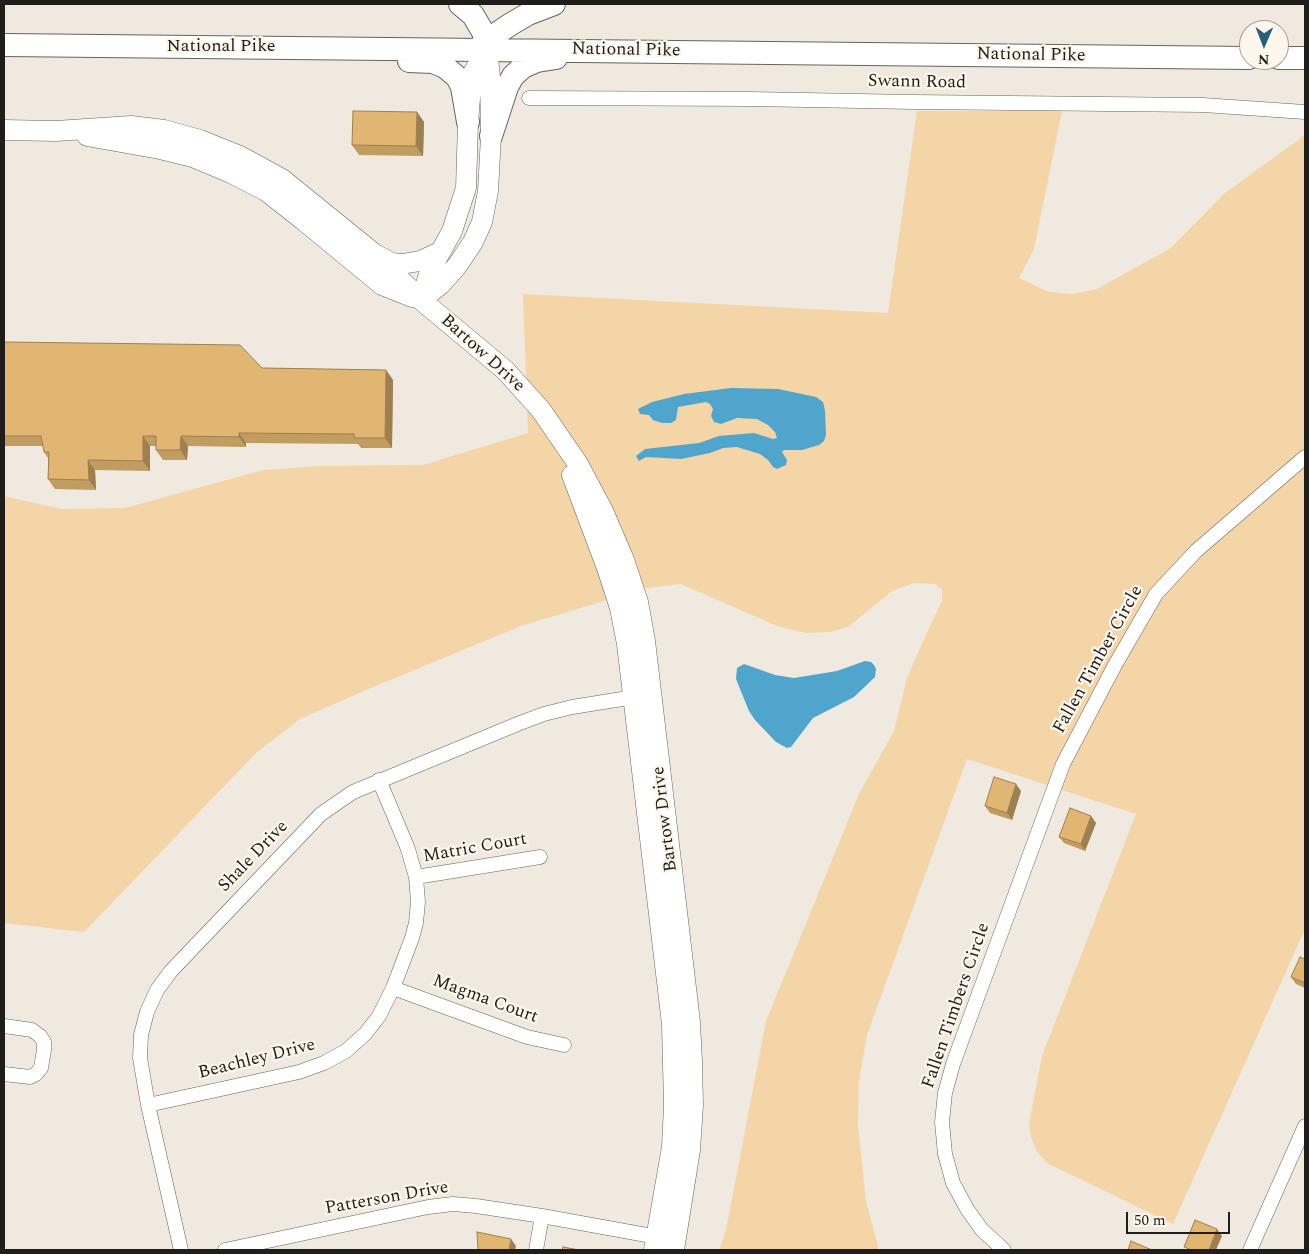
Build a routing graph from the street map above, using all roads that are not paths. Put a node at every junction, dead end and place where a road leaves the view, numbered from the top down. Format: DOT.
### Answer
graph roads {
  1 [pos="460,4"];
  2 [pos="554,4"];
  3 [pos="4,46"];
  4 [pos="53,46"];
  5 [pos="486,49"];
  6 [pos="601,51"];
  7 [pos="1239,58"];
  8 [pos="1289,58"];
  9 [pos="1305,58"];
  10 [pos="529,98"];
  11 [pos="1305,112"];
  12 [pos="468,122"];
  13 [pos="4,130"];
  14 [pos="56,131"];
  15 [pos="491,136"];
  16 [pos="372,252"];
  17 [pos="440,252"];
  18 [pos="421,300"];
  19 [pos="1305,457"];
  20 [pos="642,696"];
  21 [pos="1063,764"];
  22 [pos="379,780"];
  23 [pos="540,857"];
  24 [pos="416,878"];
  25 [pos="393,988"];
  26 [pos="4,1026"];
  27 [pos="564,1045"];
  28 [pos="4,1074"];
  29 [pos="148,1105"];
  30 [pos="1305,1126"];
  31 [pos="542,1216"];
  32 [pos="655,1243"];
  33 [pos="277,1245"];
  34 [pos="675,1246"];
  35 [pos="182,1250"];
  36 [pos="224,1250"];
  37 [pos="536,1250"];
  38 [pos="1004,1250"];
  39 [pos="1250,1250"];
  1 -- 5 [label="main road"];
  2 -- 5 [label="main road"];
  3 -- 4 [label="main road, National Pike"];
  4 -- 5 [label="main road, National Pike"];
  4 -- 12 [label="main road"];
  5 -- 6 [label="main road, National Pike"];
  5 -- 12 [label="street"];
  5 -- 15 [label="street"];
  6 -- 7 [label="main road, National Pike"];
  6 -- 15 [label="main road"];
  8 -- 9 [label="main road"];
  10 -- 11 [label="street, Swann Road"];
  12 -- 17 [label="street"];
  13 -- 14 [label="street"];
  14 -- 16 [label="street"];
  14 -- 18 [label="street"];
  15 -- 18 [label="street"];
  16 -- 17 [label="street"];
  16 -- 18 [label="street, Bartow Drive"];
  17 -- 18 [label="street"];
  18 -- 20 [label="street, Bartow Drive"];
  19 -- 21 [label="street, Fallen Timber Circle"];
  20 -- 22 [label="street, Shale Drive"];
  20 -- 32 [label="street, Bartow Drive"];
  20 -- 34 [label="street, Bartow Drive"];
  21 -- 38 [label="street, Fallen Timbers Circle"];
  22 -- 24 [label="street, Beachley Drive"];
  22 -- 29 [label="street, Shale Drive"];
  23 -- 24 [label="street, Matric Court"];
  24 -- 25 [label="street, Beachley Drive"];
  25 -- 27 [label="street, Magma Court"];
  25 -- 29 [label="street, Beachley Drive"];
  26 -- 28 [label="street"];
  29 -- 35 [label="street, Shale Drive"];
  30 -- 39 [label="street"];
  31 -- 32 [label="street, Patterson Drive"];
  31 -- 33 [label="street, Patterson Drive"];
  31 -- 37 [label="street"];
  32 -- 34 [label="street, Patterson Drive"];
  33 -- 36 [label="street, Patterson Drive"];
}
